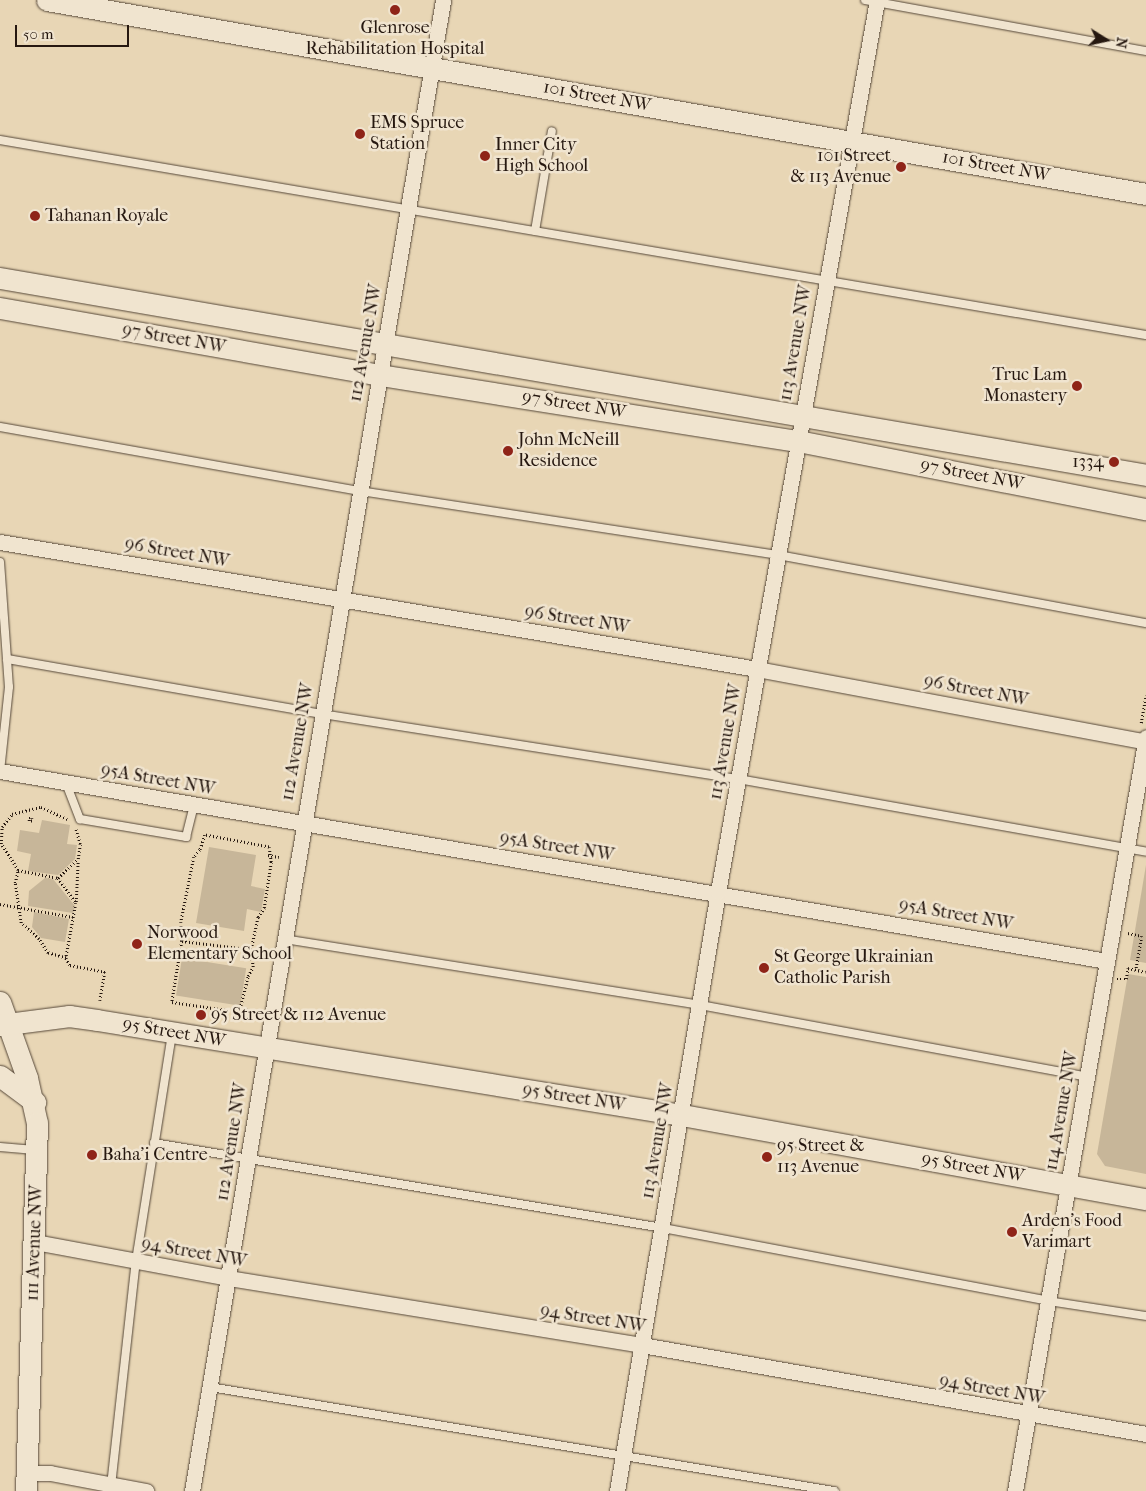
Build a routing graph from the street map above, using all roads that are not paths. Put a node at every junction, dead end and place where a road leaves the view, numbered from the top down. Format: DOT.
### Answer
graph roads {
  1 [pos="48,0"];
  2 [pos="443,0"];
  3 [pos="873,1"];
  4 [pos="93,4"];
  5 [pos="1146,51"];
  6 [pos="431,68"];
  7 [pos="552,131"];
  8 [pos="0,140"];
  9 [pos="851,141"];
  10 [pos="1146,194"];
  11 [pos="408,210"];
  12 [pos="535,231"];
  13 [pos="0,278"];
  14 [pos="826,281"];
  15 [pos="0,308"];
  16 [pos="1146,335"];
  17 [pos="385,346"];
  18 [pos="380,375"];
  19 [pos="802,414"];
  20 [pos="0,428"];
  21 [pos="798,441"];
  22 [pos="1146,475"];
  23 [pos="360,491"];
  24 [pos="1146,509"];
  25 [pos="0,542"];
  26 [pos="778,555"];
  27 [pos="0,562"];
  28 [pos="341,600"];
  29 [pos="1146,623"];
  30 [pos="7,659"];
  31 [pos="758,669"];
  32 [pos="322,714"];
  33 [pos="1146,740"];
  34 [pos="0,771"];
  35 [pos="738,779"];
  36 [pos="66,783"];
  37 [pos="194,805"];
  38 [pos="304,824"];
  39 [pos="1127,849"];
  40 [pos="1146,852"];
  41 [pos="718,892"];
  42 [pos="284,939"];
  43 [pos="1107,961"];
  44 [pos="0,1002"];
  45 [pos="700,1005"];
  46 [pos="4,1025"];
  47 [pos="172,1032"];
  48 [pos="265,1049"];
  49 [pos="0,1076"];
  50 [pos="1087,1077"];
  51 [pos="35,1102"];
  52 [pos="682,1115"];
  53 [pos="154,1143"];
  54 [pos="0,1147"];
  55 [pos="38,1150"];
  56 [pos="248,1159"];
  57 [pos="1068,1186"];
  58 [pos="1146,1199"];
  59 [pos="663,1228"];
  60 [pos="35,1242"];
  61 [pos="136,1261"];
  62 [pos="229,1278"];
  63 [pos="1048,1301"];
  64 [pos="1146,1316"];
  65 [pos="642,1345"];
  66 [pos="210,1387"];
  67 [pos="1028,1415"];
  68 [pos="1146,1434"];
  69 [pos="623,1454"];
  70 [pos="26,1482"];
  71 [pos="111,1487"];
  72 [pos="146,1491"];
  73 [pos="192,1491"];
  74 [pos="617,1491"];
  75 [pos="834,1491"];
  76 [pos="1015,1491"];
  1 -- 4 [label="main road, 101 Street NW"];
  2 -- 6 [label="street, 112 Avenue NW"];
  3 -- 5 [label="lane"];
  3 -- 9 [label="street, 113 Avenue NW"];
  4 -- 6 [label="main road, 101 Street NW"];
  6 -- 9 [label="main road, 101 Street NW"];
  6 -- 11 [label="street, 112 Avenue NW"];
  7 -- 12 [label="lane"];
  8 -- 11 [label="lane"];
  9 -- 10 [label="main road, 101 Street NW"];
  9 -- 14 [label="street, 113 Avenue NW"];
  11 -- 12 [label="lane"];
  11 -- 17 [label="street, 112 Avenue NW"];
  12 -- 14 [label="lane"];
  13 -- 17 [label="main road, 97 Street NW"];
  14 -- 16 [label="lane"];
  14 -- 19 [label="street, 113 Avenue NW"];
  15 -- 18 [label="main road, 97 Street NW"];
  17 -- 18 [label="street, 112 Avenue NW"];
  17 -- 19 [label="main road, 97 Street NW"];
  18 -- 21 [label="main road, 97 Street NW"];
  18 -- 23 [label="street, 112 Avenue NW"];
  19 -- 21 [label="street, 113 Avenue NW"];
  19 -- 22 [label="main road, 97 Street NW"];
  20 -- 23 [label="lane"];
  21 -- 24 [label="main road, 97 Street NW"];
  21 -- 26 [label="street, 113 Avenue NW"];
  23 -- 26 [label="lane"];
  23 -- 28 [label="street, 112 Avenue NW"];
  25 -- 28 [label="street, 96 Street NW"];
  26 -- 29 [label="lane"];
  26 -- 31 [label="street, 113 Avenue NW"];
  27 -- 30 [label="lane"];
  28 -- 31 [label="street, 96 Street NW"];
  28 -- 32 [label="street, 112 Avenue NW"];
  30 -- 32 [label="lane"];
  30 -- 34 [label="lane"];
  31 -- 33 [label="street, 96 Street NW"];
  31 -- 35 [label="street, 113 Avenue NW"];
  32 -- 35 [label="lane"];
  32 -- 38 [label="street, 112 Avenue NW"];
  33 -- 39 [label="street, 114 Avenue NW"];
  34 -- 36 [label="street, 95A Street NW"];
  35 -- 39 [label="lane"];
  35 -- 41 [label="street, 113 Avenue NW"];
  36 -- 37 [label="street, 95A Street NW"];
  36 -- 37 [label="lane"];
  37 -- 38 [label="street, 95A Street NW"];
  38 -- 41 [label="street, 95A Street NW"];
  38 -- 42 [label="street, 112 Avenue NW"];
  39 -- 40 [label="lane"];
  39 -- 43 [label="street, 114 Avenue NW"];
  41 -- 43 [label="street, 95A Street NW"];
  41 -- 45 [label="street, 113 Avenue NW"];
  42 -- 45 [label="lane"];
  42 -- 48 [label="street, 112 Avenue NW"];
  43 -- 50 [label="street, 114 Avenue NW"];
  44 -- 46 [label="main road, 111 Avenue NW"];
  45 -- 50 [label="lane"];
  45 -- 52 [label="street, 113 Avenue NW"];
  46 -- 47 [label="main road, 95 Street NW"];
  46 -- 51 [label="main road, 111 Avenue NW"];
  47 -- 48 [label="main road, 95 Street NW"];
  47 -- 53 [label="lane"];
  48 -- 52 [label="main road, 95 Street NW"];
  48 -- 56 [label="street, 112 Avenue NW"];
  49 -- 51 [label="main road"];
  50 -- 57 [label="street, 114 Avenue NW"];
  51 -- 55 [label="main road, 111 Avenue NW"];
  52 -- 57 [label="main road, 95 Street NW"];
  52 -- 59 [label="street, 113 Avenue NW"];
  53 -- 56 [label="lane"];
  53 -- 61 [label="lane"];
  54 -- 55 [label="lane"];
  55 -- 60 [label="main road, 111 Avenue NW"];
  56 -- 59 [label="lane"];
  56 -- 62 [label="street, 112 Avenue NW"];
  57 -- 58 [label="main road, 95 Street NW"];
  57 -- 63 [label="street, 114 Avenue NW"];
  59 -- 63 [label="lane"];
  59 -- 65 [label="street, 113 Avenue NW"];
  60 -- 61 [label="street, 94 Street NW"];
  60 -- 70 [label="main road, 111 Avenue NW"];
  61 -- 62 [label="street, 94 Street NW"];
  61 -- 71 [label="lane"];
  62 -- 65 [label="street, 94 Street NW"];
  62 -- 66 [label="street, 112 Avenue NW"];
  63 -- 64 [label="lane"];
  63 -- 67 [label="street, 114 Avenue NW"];
  65 -- 67 [label="street, 94 Street NW"];
  65 -- 69 [label="street, 113 Avenue NW"];
  66 -- 69 [label="lane"];
  66 -- 73 [label="street, 112 Avenue NW"];
  67 -- 68 [label="street, 94 Street NW"];
  67 -- 76 [label="street, 114 Avenue NW"];
  69 -- 74 [label="street, 113 Avenue NW"];
  69 -- 75 [label="lane"];
  70 -- 71 [label="street"];
  71 -- 72 [label="street"];
}
